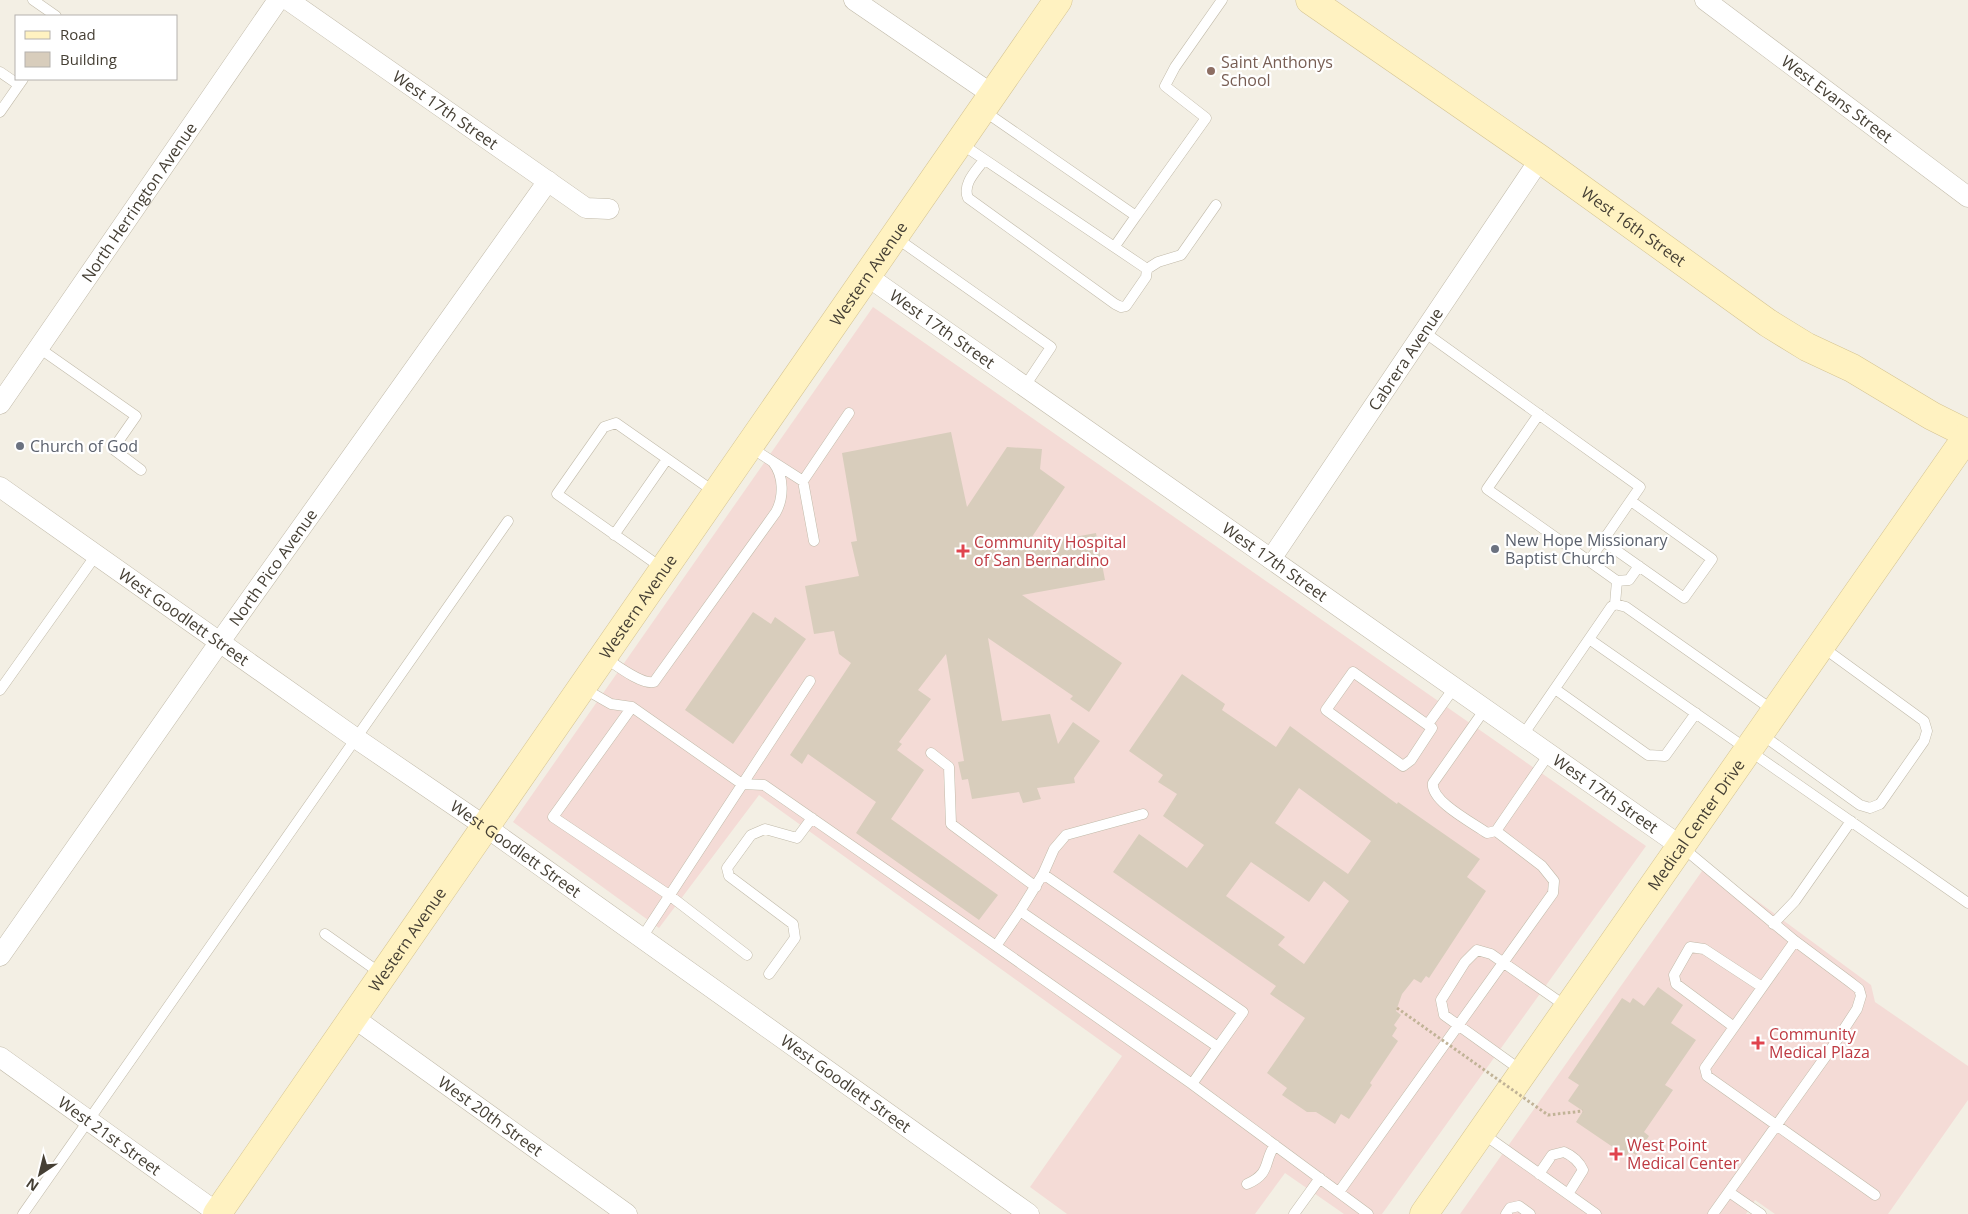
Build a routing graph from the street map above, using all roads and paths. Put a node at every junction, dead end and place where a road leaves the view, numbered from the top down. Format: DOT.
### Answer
graph roads {
  1 [pos="32,0"];
  2 [pos="278,0"];
  3 [pos="288,0"];
  4 [pos="854,0"];
  5 [pos="1058,0"];
  6 [pos="1222,0"];
  7 [pos="1310,0"];
  8 [pos="1706,0"];
  9 [pos="54,15"];
  10 [pos="0,72"];
  11 [pos="15,79"];
  12 [pos="21,82"];
  13 [pos="988,102"];
  14 [pos="0,112"];
  15 [pos="959,143"];
  16 [pos="1540,159"];
  17 [pos="984,160"];
  18 [pos="548,181"];
  19 [pos="1968,197"];
  20 [pos="1216,205"];
  21 [pos="609,209"];
  22 [pos="1136,216"];
  23 [pos="894,237"];
  24 [pos="1115,246"];
  25 [pos="1147,268"];
  26 [pos="867,276"];
  27 [pos="1424,332"];
  28 [pos="39,348"];
  29 [pos="1025,386"];
  30 [pos="0,404"];
  31 [pos="849,413"];
  32 [pos="1539,414"];
  33 [pos="1968,435"];
  34 [pos="749,447"];
  35 [pos="667,459"];
  36 [pos="773,462"];
  37 [pos="141,470"];
  38 [pos="803,481"];
  39 [pos="0,487"];
  40 [pos="717,494"];
  41 [pos="1631,501"];
  42 [pos="508,520"];
  43 [pos="614,534"];
  44 [pos="814,541"];
  45 [pos="1603,541"];
  46 [pos="96,555"];
  47 [pos="1271,559"];
  48 [pos="1589,561"];
  49 [pos="1639,566"];
  50 [pos="664,570"];
  51 [pos="1617,580"];
  52 [pos="1615,604"];
  53 [pos="1589,639"];
  54 [pos="219,643"];
  55 [pos="1821,646"];
  56 [pos="604,656"];
  57 [pos="810,681"];
  58 [pos="582,687"];
  59 [pos="1454,688"];
  60 [pos="1555,689"];
  61 [pos="0,690"];
  62 [pos="632,707"];
  63 [pos="1485,709"];
  64 [pos="1696,713"];
  65 [pos="1428,724"];
  66 [pos="1762,732"];
  67 [pos="1523,736"];
  68 [pos="354,737"];
  69 [pos="931,753"];
  70 [pos="1549,754"];
  71 [pos="742,784"];
  72 [pos="1143,814"];
  73 [pos="812,818"];
  74 [pos="1851,821"];
  75 [pos="486,827"];
  76 [pos="1496,830"];
  77 [pos="1682,847"];
  78 [pos="1044,874"];
  79 [pos="1036,887"];
  80 [pos="669,895"];
  81 [pos="1968,902"];
  82 [pos="1020,911"];
  83 [pos="1773,924"];
  84 [pos="325,934"];
  85 [pos="640,939"];
  86 [pos="1795,941"];
  87 [pos="996,946"];
  88 [pos="747,955"];
  89 [pos="0,956"];
  90 [pos="1502,962"];
  91 [pos="769,974"];
  92 [pos="384,975"];
  93 [pos="1762,987"];
  94 [pos="1397,1008"];
  95 [pos="1568,1008"];
  96 [pos="354,1018"];
  97 [pos="1459,1026"];
  98 [pos="1734,1028"];
  99 [pos="1218,1048"];
  100 [pos="0,1058"];
  101 [pos="1524,1072"];
  102 [pos="1192,1084"];
  103 [pos="1583,1111"];
  104 [pos="90,1120"];
  105 [pos="1775,1126"];
  106 [pos="1481,1133"];
  107 [pos="1272,1149"];
  108 [pos="1539,1174"];
  109 [pos="1320,1178"];
  110 [pos="1247,1184"];
  111 [pos="1339,1192"];
  112 [pos="1729,1192"];
  113 [pos="1568,1194"];
  114 [pos="1875,1196"];
  115 [pos="22,1214"];
  116 [pos="218,1214"];
  117 [pos="627,1214"];
  118 [pos="1029,1214"];
  119 [pos="1294,1214"];
  120 [pos="1368,1214"];
  121 [pos="1424,1214"];
  122 [pos="1506,1214"];
  123 [pos="1530,1214"];
  124 [pos="1596,1214"];
  125 [pos="1713,1214"];
  126 [pos="1761,1214"];
  1 -- 9 [label="lane"];
  2 -- 28 [label="street, North Herrington Avenue"];
  3 -- 18 [label="street, West 17th Street"];
  4 -- 13 [label="street"];
  5 -- 13 [label="street, Western Avenue"];
  6 -- 22 [label="lane"];
  7 -- 16 [label="street, West 16th Street"];
  8 -- 19 [label="street, West Evans Street"];
  10 -- 11 [label="lane"];
  12 -- 14 [label="lane"];
  13 -- 15 [label="street, Western Avenue"];
  13 -- 22 [label="lane"];
  15 -- 17 [label="lane"];
  15 -- 23 [label="street, Western Avenue"];
  16 -- 27 [label="street, Cabrera Avenue"];
  16 -- 33 [label="street, West 16th Street"];
  17 -- 24 [label="lane"];
  17 -- 25 [label="lane"];
  18 -- 21 [label="street, West 17th Street"];
  18 -- 54 [label="street, North Pico Avenue"];
  20 -- 25 [label="lane"];
  22 -- 24 [label="lane"];
  23 -- 26 [label="street, Western Avenue"];
  23 -- 29 [label="lane"];
  24 -- 25 [label="lane"];
  26 -- 29 [label="street, West 17th Street"];
  26 -- 34 [label="street, Western Avenue"];
  27 -- 32 [label="lane"];
  27 -- 47 [label="street, Cabrera Avenue"];
  28 -- 30 [label="street, North Herrington Avenue"];
  28 -- 37 [label="lane"];
  29 -- 47 [label="street, West 17th Street"];
  31 -- 38 [label="lane"];
  32 -- 41 [label="lane"];
  32 -- 48 [label="lane"];
  33 -- 55 [label="street, Medical Center Drive"];
  34 -- 36 [label="lane"];
  34 -- 40 [label="street, Western Avenue"];
  35 -- 40 [label="lane"];
  35 -- 43 [label="lane"];
  35 -- 43 [label="lane"];
  36 -- 38 [label="lane"];
  36 -- 56 [label="lane"];
  38 -- 44 [label="lane"];
  39 -- 46 [label="street, West Goodlett Street"];
  40 -- 50 [label="street, Western Avenue"];
  41 -- 45 [label="lane"];
  41 -- 49 [label="lane"];
  42 -- 68 [label="lane"];
  43 -- 50 [label="lane"];
  45 -- 48 [label="lane"];
  45 -- 49 [label="lane"];
  46 -- 54 [label="street, West Goodlett Street"];
  46 -- 61 [label="lane"];
  47 -- 59 [label="street, West 17th Street"];
  48 -- 51 [label="lane"];
  49 -- 51 [label="lane"];
  50 -- 56 [label="street, Western Avenue"];
  51 -- 52 [label="lane"];
  52 -- 53 [label="lane"];
  52 -- 66 [label="lane"];
  53 -- 60 [label="lane"];
  53 -- 64 [label="lane"];
  54 -- 68 [label="street, West Goodlett Street"];
  54 -- 89 [label="street, North Pico Avenue"];
  55 -- 66 [label="street, Medical Center Drive"];
  55 -- 66 [label="lane"];
  56 -- 58 [label="street, Western Avenue"];
  57 -- 71 [label="lane"];
  58 -- 62 [label="lane"];
  58 -- 75 [label="street, Western Avenue"];
  59 -- 63 [label="street, West 17th Street"];
  59 -- 65 [label="lane"];
  60 -- 64 [label="lane"];
  60 -- 67 [label="lane"];
  62 -- 71 [label="lane"];
  62 -- 80 [label="lane"];
  63 -- 67 [label="street, West 17th Street"];
  63 -- 76 [label="lane"];
  64 -- 66 [label="lane"];
  65 -- 65 [label="lane"];
  66 -- 74 [label="lane"];
  66 -- 77 [label="street, Medical Center Drive"];
  67 -- 70 [label="street, West 17th Street"];
  68 -- 75 [label="street, West Goodlett Street"];
  68 -- 104 [label="lane"];
  69 -- 79 [label="lane"];
  70 -- 76 [label="lane"];
  70 -- 77 [label="street, West 17th Street"];
  71 -- 73 [label="lane"];
  71 -- 80 [label="lane"];
  72 -- 78 [label="lane"];
  73 -- 87 [label="lane"];
  73 -- 91 [label="lane"];
  74 -- 81 [label="lane"];
  74 -- 83 [label="lane"];
  75 -- 85 [label="street, West Goodlett Street"];
  75 -- 92 [label="street, Western Avenue"];
  76 -- 90 [label="lane"];
  77 -- 83 [label="lane"];
  77 -- 95 [label="street, Medical Center Drive"];
  78 -- 79 [label="lane"];
  78 -- 99 [label="lane"];
  79 -- 82 [label="lane"];
  80 -- 85 [label="lane"];
  80 -- 88 [label="lane"];
  82 -- 87 [label="lane"];
  82 -- 99 [label="lane"];
  83 -- 86 [label="lane"];
  84 -- 92 [label="lane"];
  85 -- 118 [label="street, West Goodlett Street"];
  86 -- 93 [label="lane"];
  86 -- 105 [label="lane"];
  87 -- 102 [label="lane"];
  90 -- 95 [label="lane"];
  90 -- 97 [label="lane"];
  90 -- 97 [label="lane"];
  92 -- 96 [label="street, Western Avenue"];
  93 -- 98 [label="lane"];
  93 -- 98 [label="lane"];
  94 -- 103 [label="path, bridge"];
  95 -- 101 [label="street, Medical Center Drive"];
  96 -- 116 [label="street, Western Avenue"];
  96 -- 117 [label="street, West 20th Street"];
  97 -- 101 [label="lane"];
  97 -- 111 [label="lane"];
  98 -- 105 [label="lane"];
  99 -- 102 [label="lane"];
  100 -- 104 [label="street, West 21st Street"];
  101 -- 106 [label="street, Medical Center Drive"];
  102 -- 107 [label="lane"];
  104 -- 115 [label="lane"];
  104 -- 116 [label="street, West 21st Street"];
  105 -- 112 [label="lane"];
  105 -- 114 [label="lane"];
  106 -- 108 [label="lane"];
  106 -- 121 [label="street, Medical Center Drive"];
  107 -- 109 [label="lane"];
  107 -- 110 [label="lane"];
  108 -- 113 [label="lane"];
  108 -- 113 [label="lane"];
  109 -- 111 [label="lane"];
  109 -- 119 [label="lane"];
  111 -- 120 [label="lane"];
  112 -- 125 [label="lane"];
  112 -- 126 [label="lane"];
  113 -- 124 [label="lane"];
  122 -- 123 [label="lane"];
}
